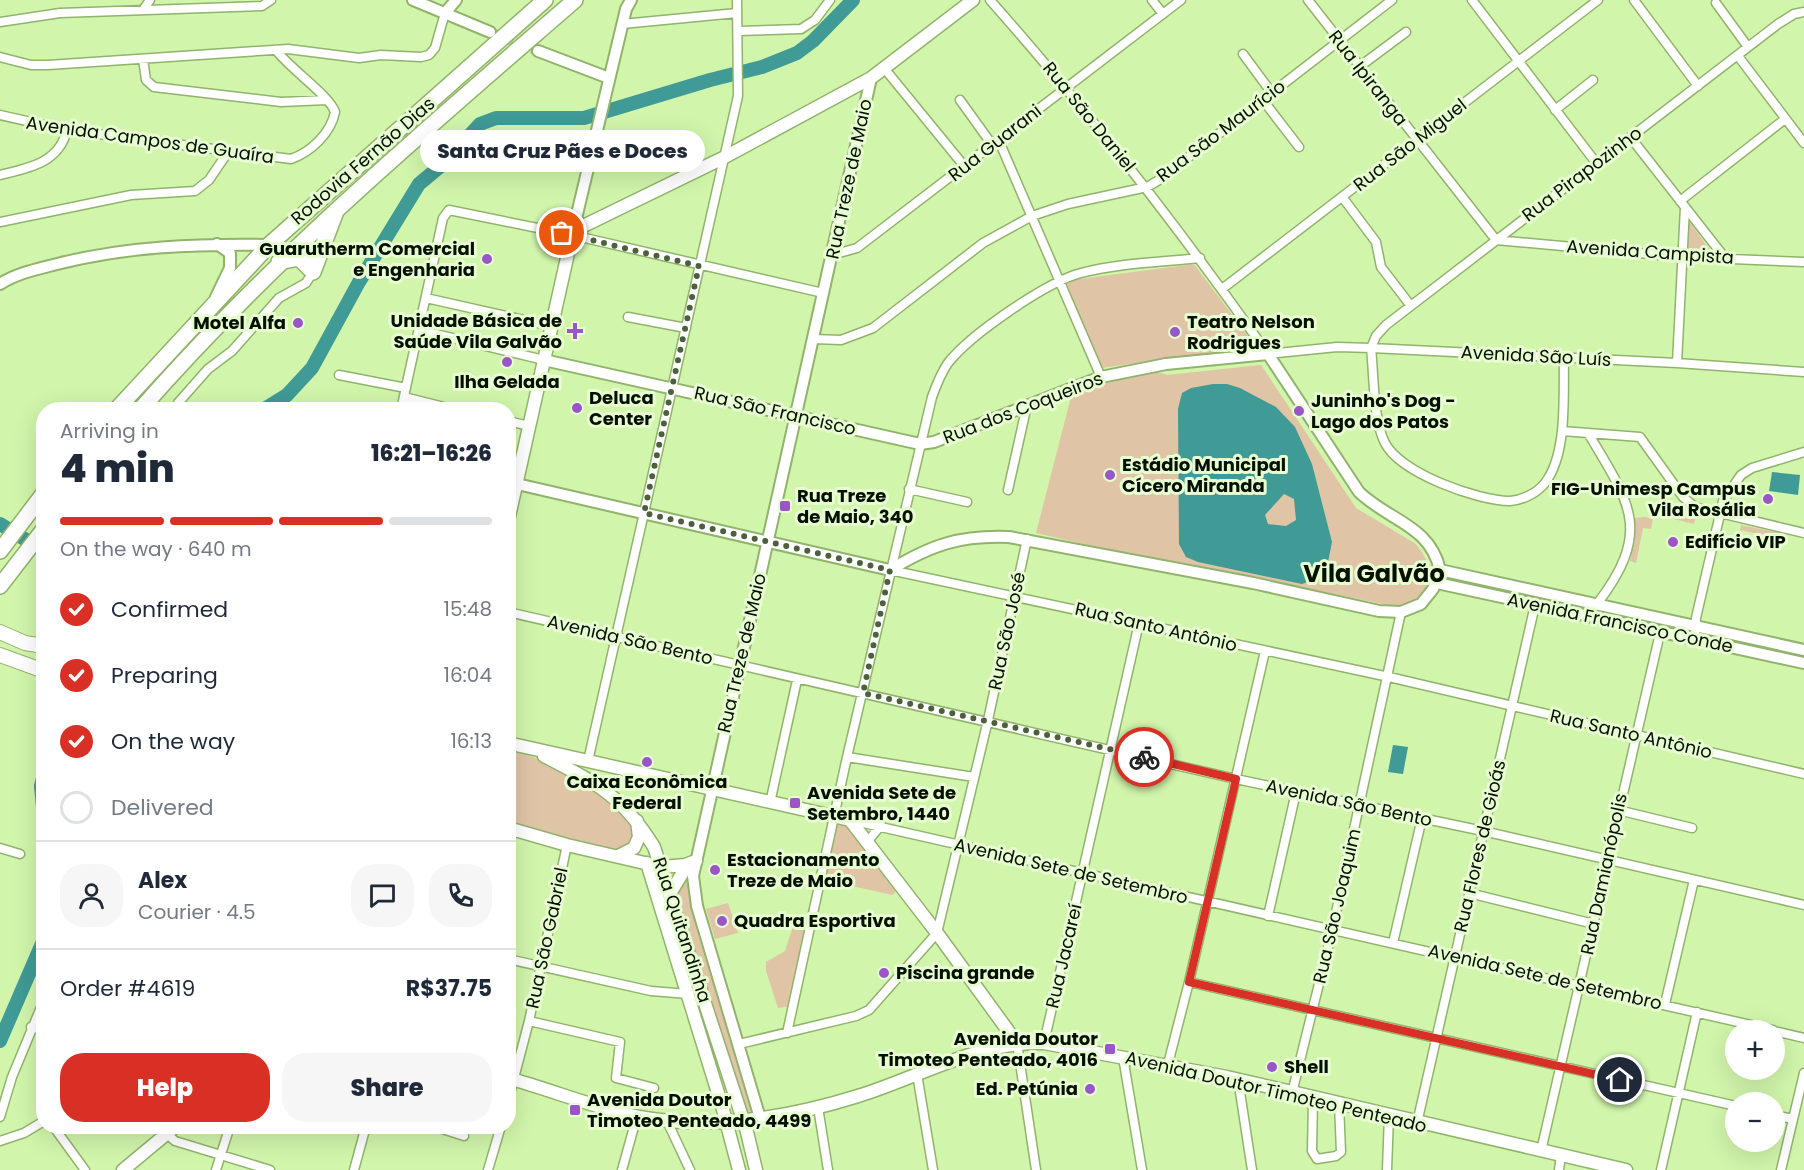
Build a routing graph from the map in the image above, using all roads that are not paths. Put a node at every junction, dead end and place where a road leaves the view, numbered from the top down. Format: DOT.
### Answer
graph roads {
  1 [pos="150,0"];
  2 [pos="271,0"];
  3 [pos="413,0"];
  4 [pos="456,0"];
  5 [pos="545,0"];
  6 [pos="575,0"];
  7 [pos="632,0"];
  8 [pos="737,0"];
  9 [pos="830,0"];
  10 [pos="973,0"];
  11 [pos="990,0"];
  12 [pos="1152,0"];
  13 [pos="1181,0"];
  14 [pos="1308,0"];
  15 [pos="1392,0"];
  16 [pos="1472,0"];
  17 [pos="1598,0"];
  18 [pos="1634,0"];
  19 [pos="1716,3"];
  20 [pos="143,10"];
  21 [pos="1804,12"];
  22 [pos="445,13"];
  23 [pos="737,13"];
  24 [pos="1163,14"];
  25 [pos="0,22"];
  26 [pos="622,24"];
  27 [pos="738,31"];
  28 [pos="490,32"];
  29 [pos="1406,32"];
  30 [pos="1339,42"];
  31 [pos="1748,47"];
  32 [pos="276,50"];
  33 [pos="538,51"];
  34 [pos="1243,54"];
  35 [pos="1738,56"];
  36 [pos="0,57"];
  37 [pos="143,59"];
  38 [pos="1517,61"];
  39 [pos="1359,67"];
  40 [pos="884,68"];
  41 [pos="609,78"];
  42 [pos="871,78"];
  43 [pos="1593,80"];
  44 [pos="1066,86"];
  45 [pos="1698,86"];
  46 [pos="1271,92"];
  47 [pos="1262,99"];
  48 [pos="327,100"];
  49 [pos="960,100"];
  50 [pos="1555,110"];
  51 [pos="0,115"];
  52 [pos="1785,119"];
  53 [pos="67,130"];
  54 [pos="1631,138"];
  55 [pos="1416,140"];
  56 [pos="996,143"];
  57 [pos="1804,143"];
  58 [pos="1299,147"];
  59 [pos="228,152"];
  60 [pos="723,158"];
  61 [pos="1597,164"];
  62 [pos="965,167"];
  63 [pos="0,175"];
  64 [pos="1147,187"];
  65 [pos="1342,198"];
  66 [pos="1682,204"];
  67 [pos="339,207"];
  68 [pos="1032,216"];
  69 [pos="0,222"];
  70 [pos="573,233"];
  71 [pos="1496,240"];
  72 [pos="214,243"];
  73 [pos="268,245"];
  74 [pos="832,255"];
  75 [pos="1682,257"];
  76 [pos="1200,258"];
  77 [pos="1725,258"];
  78 [pos="279,262"];
  79 [pos="1804,262"];
  80 [pos="699,266"];
  81 [pos="313,272"];
  82 [pos="1059,281"];
  83 [pos="0,284"];
  84 [pos="1222,289"];
  85 [pos="823,293"];
  86 [pos="426,298"];
  87 [pos="212,305"];
  88 [pos="1411,306"];
  89 [pos="628,317"];
  90 [pos="551,326"];
  91 [pos="686,328"];
  92 [pos="419,330"];
  93 [pos="813,339"];
  94 [pos="1371,348"];
  95 [pos="1268,354"];
  96 [pos="1564,358"];
  97 [pos="544,360"];
  98 [pos="1677,363"];
  99 [pos="1804,372"];
  100 [pos="339,375"];
  101 [pos="1101,377"];
  102 [pos="673,387"];
  103 [pos="406,388"];
  104 [pos="404,398"];
  105 [pos="123,402"];
  106 [pos="148,402"];
  107 [pos="179,402"];
  108 [pos="403,402"];
  109 [pos="421,402"];
  110 [pos="1027,405"];
  111 [pos="795,414"];
  112 [pos="516,424"];
  113 [pos="529,426"];
  114 [pos="1562,431"];
  115 [pos="1588,433"];
  116 [pos="920,444"];
  117 [pos="1804,452"];
  118 [pos="516,472"];
  119 [pos="516,484"];
  120 [pos="909,489"];
  121 [pos="1008,490"];
  122 [pos="967,502"];
  123 [pos="36,504"];
  124 [pos="644,513"];
  125 [pos="1720,513"];
  126 [pos="1804,533"];
  127 [pos="36,539"];
  128 [pos="1027,539"];
  129 [pos="767,542"];
  130 [pos="0,551"];
  131 [pos="890,570"];
  132 [pos="1440,570"];
  133 [pos="1454,574"];
  134 [pos="1437,583"];
  135 [pos="0,586"];
  136 [pos="1451,586"];
  137 [pos="1015,595"];
  138 [pos="1597,604"];
  139 [pos="1535,605"];
  140 [pos="1401,612"];
  141 [pos="516,614"];
  142 [pos="1139,623"];
  143 [pos="1697,628"];
  144 [pos="0,632"];
  145 [pos="1660,633"];
  146 [pos="615,636"];
  147 [pos="1695,640"];
  148 [pos="36,645"];
  149 [pos="1804,650"];
  150 [pos="1265,651"];
  151 [pos="0,655"];
  152 [pos="1804,663"];
  153 [pos="739,664"];
  154 [pos="36,668"];
  155 [pos="1389,677"];
  156 [pos="798,680"];
  157 [pos="863,693"];
  158 [pos="1513,707"];
  159 [pos="988,720"];
  160 [pos="1636,735"];
  161 [pos="516,745"];
  162 [pos="528,748"];
  163 [pos="1110,749"];
  164 [pos="847,757"];
  165 [pos="588,761"];
  166 [pos="1804,774"];
  167 [pos="974,777"];
  168 [pos="1236,779"];
  169 [pos="712,790"];
  170 [pos="1296,792"];
  171 [pos="770,803"];
  172 [pos="1360,806"];
  173 [pos="1618,810"];
  174 [pos="834,817"];
  175 [pos="637,818"];
  176 [pos="1422,818"];
  177 [pos="850,820"];
  178 [pos="881,825"];
  179 [pos="1692,828"];
  180 [pos="516,830"];
  181 [pos="1483,831"];
  182 [pos="868,841"];
  183 [pos="567,844"];
  184 [pos="958,845"];
  185 [pos="0,849"];
  186 [pos="20,854"];
  187 [pos="618,856"];
  188 [pos="1607,859"];
  189 [pos="692,862"];
  190 [pos="647,863"];
  191 [pos="662,867"];
  192 [pos="1082,874"];
  193 [pos="1694,880"];
  194 [pos="671,892"];
  195 [pos="1469,893"];
  196 [pos="1208,902"];
  197 [pos="1804,904"];
  198 [pos="1268,916"];
  199 [pos="1594,924"];
  200 [pos="1332,931"];
  201 [pos="937,933"];
  202 [pos="1393,943"];
  203 [pos="1454,956"];
  204 [pos="516,961"];
  205 [pos="541,967"];
  206 [pos="1189,982"];
  207 [pos="1580,985"];
  208 [pos="688,994"];
  209 [pos="1665,1004"];
  210 [pos="1313,1010"];
  211 [pos="1697,1012"];
  212 [pos="36,1017"];
  213 [pos="1729,1020"];
  214 [pos="529,1021"];
  215 [pos="31,1028"];
  216 [pos="36,1029"];
  217 [pos="787,1033"];
  218 [pos="1785,1034"];
  219 [pos="1437,1038"];
  220 [pos="1804,1038"];
  221 [pos="1017,1043"];
  222 [pos="739,1044"];
  223 [pos="1044,1044"];
  224 [pos="1123,1057"];
  225 [pos="1168,1064"];
  226 [pos="516,1065"];
  227 [pos="1561,1066"];
  228 [pos="1804,1073"];
  229 [pos="917,1074"];
  230 [pos="1238,1079"];
  231 [pos="516,1080"];
  232 [pos="654,1088"];
  233 [pos="1292,1093"];
  234 [pos="1679,1093"];
  235 [pos="1313,1098"];
  236 [pos="1725,1103"];
  237 [pos="1339,1104"];
  238 [pos="818,1107"];
  239 [pos="637,1116"];
  240 [pos="1389,1116"];
  241 [pos="0,1117"];
  242 [pos="1785,1117"];
  243 [pos="760,1118"];
  244 [pos="1793,1119"];
  245 [pos="743,1120"];
  246 [pos="667,1121"];
  247 [pos="726,1122"];
  248 [pos="1418,1123"];
  249 [pos="36,1126"];
  250 [pos="59,1134"];
  251 [pos="166,1134"];
  252 [pos="172,1134"];
  253 [pos="227,1134"];
  254 [pos="364,1134"];
  255 [pos="459,1134"];
  256 [pos="499,1134"];
  257 [pos="464,1136"];
  258 [pos="0,1141"];
  259 [pos="1541,1151"];
  260 [pos="1561,1155"];
  261 [pos="220,1156"];
  262 [pos="85,1170"];
  263 [pos="123,1170"];
  264 [pos="216,1170"];
  265 [pos="270,1170"];
  266 [pos="354,1170"];
  267 [pos="488,1170"];
  268 [pos="622,1170"];
  269 [pos="690,1170"];
  270 [pos="739,1170"];
  271 [pos="756,1170"];
  272 [pos="828,1170"];
  273 [pos="933,1170"];
  274 [pos="1036,1170"];
  275 [pos="1142,1170"];
  276 [pos="1252,1170"];
  277 [pos="1388,1170"];
  278 [pos="1559,1170"];
  279 [pos="1626,1170"];
  280 [pos="1661,1170"];
  281 [pos="1781,1170"];
  1 -- 20 [label="street"];
  2 -- 20 [label="street"];
  3 -- 22 [label="street"];
  4 -- 22 [label="street"];
  5 -- 73 [label="highway, Rodovia Fernão Dias"];
  6 -- 67 [label="highway, Rodovia Fernão Dias"];
  7 -- 26 [label="street"];
  8 -- 23 [label="street"];
  9 -- 27 [label="street"];
  10 -- 40 [label="main road"];
  11 -- 44 [label="street, Rua São Daniel"];
  12 -- 24 [label="street"];
  13 -- 24 [label="street, Rua Guarani"];
  14 -- 30 [label="street, Rua Ipiranga"];
  15 -- 30 [label="street, Rua São Maurício"];
  16 -- 38 [label="street"];
  17 -- 38 [label="street, Rua São Miguel"];
  18 -- 45 [label="street"];
  19 -- 31 [label="street"];
  20 -- 25 [label="street"];
  21 -- 31 [label="street, Rua Pirapozinho"];
  22 -- 28 [label="street"];
  22 -- 32 [label="street"];
  23 -- 26 [label="street"];
  23 -- 27 [label="street"];
  24 -- 44 [label="street, Rua Guarani"];
  26 -- 41 [label="street"];
  27 -- 60 [label="street"];
  29 -- 39 [label="street"];
  30 -- 39 [label="street, Rua Ipiranga"];
  30 -- 46 [label="street, Rua São Maurício"];
  31 -- 35 [label="street, Rua Pirapozinho"];
  32 -- 37 [label="street"];
  32 -- 48 [label="street"];
  33 -- 41 [label="street"];
  34 -- 46 [label="street"];
  35 -- 45 [label="street, Rua Pirapozinho"];
  35 -- 52 [label="street"];
  36 -- 37 [label="street"];
  37 -- 48 [label="street"];
  38 -- 50 [label="street"];
  38 -- 55 [label="street, Rua São Miguel"];
  39 -- 55 [label="street, Rua Ipiranga"];
  40 -- 42 [label="main road"];
  40 -- 62 [label="street"];
  41 -- 70 [label="street"];
  42 -- 60 [label="main road"];
  42 -- 74 [label="street, Rua Treze de Maio"];
  43 -- 50 [label="street"];
  44 -- 56 [label="street, Rua Guarani"];
  44 -- 64 [label="street, Rua São Daniel"];
  45 -- 54 [label="street, Rua Pirapozinho"];
  46 -- 47 [label="street, Rua São Maurício"];
  47 -- 58 [label="street"];
  47 -- 64 [label="street, Rua São Maurício"];
  48 -- 59 [label="street, Avenida Campos de Guaíra"];
  49 -- 56 [label="street"];
  50 -- 61 [label="street"];
  51 -- 53 [label="street, Avenida Campos de Guaíra"];
  52 -- 57 [label="street"];
  52 -- 66 [label="street"];
  53 -- 59 [label="street, Avenida Campos de Guaíra"];
  53 -- 63 [label="street"];
  54 -- 61 [label="street, Rua Pirapozinho"];
  54 -- 66 [label="street"];
  55 -- 65 [label="street, Rua São Miguel"];
  55 -- 71 [label="street, Rua Ipiranga"];
  56 -- 62 [label="street, Rua Guarani"];
  56 -- 68 [label="street"];
  59 -- 69 [label="street"];
  60 -- 70 [label="main road"];
  60 -- 80 [label="street"];
  61 -- 71 [label="street, Rua Pirapozinho"];
  62 -- 74 [label="street, Rua Guarani"];
  64 -- 68 [label="street, Rua São Maurício"];
  64 -- 76 [label="street, Rua São Daniel"];
  65 -- 84 [label="street, Rua São Miguel"];
  65 -- 88 [label="street"];
  66 -- 75 [label="street"];
  66 -- 77 [label="street"];
  67 -- 78 [label="highway, Rodovia Fernão Dias"];
  67 -- 81 [label="highway"];
  68 -- 82 [label="street"];
  68 -- 93 [label="street, Rua São Maurício"];
  70 -- 80 [label="street"];
  70 -- 86 [label="street"];
  70 -- 90 [label="main road"];
  71 -- 75 [label="street, Avenida Campista"];
  71 -- 88 [label="street, Rua Pirapozinho"];
  72 -- 73 [label="street"];
  72 -- 83 [label="street"];
  72 -- 87 [label="street"];
  73 -- 87 [label="highway, Rodovia Fernão Dias"];
  74 -- 85 [label="street, Rua Treze de Maio"];
  75 -- 77 [label="street, Avenida Campista"];
  75 -- 98 [label="street"];
  76 -- 82 [label="street"];
  76 -- 84 [label="street, Rua São Daniel"];
  77 -- 79 [label="street, Avenida Campista"];
  78 -- 81 [label="highway"];
  78 -- 106 [label="highway, Rodovia Fernão Dias"];
  80 -- 85 [label="street"];
  80 -- 91 [label="street"];
  81 -- 107 [label="street"];
  82 -- 101 [label="street"];
  82 -- 116 [label="street"];
  84 -- 95 [label="street, Rua São Daniel"];
  85 -- 93 [label="street, Rua Treze de Maio"];
  86 -- 90 [label="street"];
  86 -- 92 [label="street"];
  87 -- 105 [label="highway, Rodovia Fernão Dias"];
  88 -- 94 [label="street, Rua Pirapozinho"];
  89 -- 91 [label="street"];
  90 -- 97 [label="main road"];
  91 -- 102 [label="street"];
  92 -- 97 [label="street, Rua São Francisco"];
  92 -- 103 [label="street"];
  93 -- 111 [label="street, Rua Treze de Maio"];
  94 -- 95 [label="street, Avenida São Luís"];
  94 -- 96 [label="street, Avenida São Luís"];
  94 -- 114 [label="street"];
  95 -- 101 [label="street, Rua dos Coqueiros"];
  95 -- 132 [label="street"];
  96 -- 98 [label="street, Avenida São Luís"];
  96 -- 114 [label="street"];
  97 -- 102 [label="street, Rua São Francisco"];
  97 -- 113 [label="main road"];
  98 -- 99 [label="street, Avenida São Luís"];
  100 -- 103 [label="street"];
  101 -- 110 [label="street, Rua dos Coqueiros"];
  102 -- 111 [label="street, Rua São Francisco"];
  102 -- 124 [label="street"];
  103 -- 104 [label="street"];
  104 -- 108 [label="street"];
  104 -- 109 [label="street"];
  110 -- 116 [label="street, Rua dos Coqueiros"];
  110 -- 121 [label="street"];
  111 -- 116 [label="street, Rua São Francisco"];
  111 -- 129 [label="street, Rua Treze de Maio"];
  112 -- 113 [label="street"];
  113 -- 118 [label="main road"];
  114 -- 115 [label="street"];
  115 -- 125 [label="street"];
  115 -- 138 [label="street"];
  116 -- 120 [label="street"];
  117 -- 125 [label="street"];
  119 -- 124 [label="street, Rua Santo Antônio"];
  120 -- 122 [label="street"];
  120 -- 131 [label="street"];
  123 -- 130 [label="highway"];
  124 -- 129 [label="street, Rua Santo Antônio"];
  124 -- 146 [label="street"];
  125 -- 126 [label="street"];
  125 -- 143 [label="street"];
  127 -- 135 [label="highway"];
  128 -- 131 [label="street"];
  128 -- 137 [label="street, Rua São José"];
  128 -- 140 [label="street"];
  129 -- 131 [label="street, Rua Santo Antônio"];
  129 -- 153 [label="street, Rua Treze de Maio"];
  131 -- 137 [label="street, Rua Santo Antônio"];
  131 -- 157 [label="street"];
  132 -- 133 [label="street, Avenida Francisco Conde"];
  132 -- 134 [label="street"];
  133 -- 136 [label="street"];
  133 -- 138 [label="street, Avenida Francisco Conde"];
  134 -- 136 [label="street, Avenida Francisco Conde"];
  134 -- 140 [label="street"];
  136 -- 139 [label="street, Avenida Francisco Conde"];
  137 -- 142 [label="street, Rua Santo Antônio"];
  137 -- 159 [label="street, Rua São José"];
  138 -- 143 [label="street, Avenida Francisco Conde"];
  139 -- 145 [label="street, Avenida Francisco Conde"];
  139 -- 158 [label="street, Rua Flores de Gioás"];
  140 -- 155 [label="street, Rua São Joaquim"];
  141 -- 146 [label="street, Avenida São Bento"];
  142 -- 150 [label="street, Rua Santo Antônio"];
  142 -- 163 [label="street, Rua Jacareí"];
  143 -- 147 [label="street"];
  143 -- 149 [label="street, Avenida Francisco Conde"];
  144 -- 148 [label="main road"];
  145 -- 147 [label="street, Avenida Francisco Conde"];
  145 -- 160 [label="street, Rua Damianópolis"];
  146 -- 153 [label="street, Avenida São Bento"];
  146 -- 165 [label="street"];
  147 -- 152 [label="street, Avenida Francisco Conde"];
  150 -- 155 [label="street, Rua Santo Antônio"];
  150 -- 168 [label="street"];
  151 -- 154 [label="main road"];
  153 -- 156 [label="street, Avenida São Bento"];
  153 -- 169 [label="street, Rua Treze de Maio"];
  155 -- 158 [label="street, Rua Santo Antônio"];
  155 -- 172 [label="street, Rua São Joaquim"];
  156 -- 157 [label="street, Avenida São Bento"];
  156 -- 171 [label="street"];
  157 -- 159 [label="street, Avenida São Bento"];
  157 -- 164 [label="street"];
  158 -- 160 [label="street, Rua Santo Antônio"];
  158 -- 181 [label="street, Rua Flores de Gioás"];
  159 -- 163 [label="street, Avenida São Bento"];
  159 -- 167 [label="street, Rua São José"];
  160 -- 166 [label="street, Rua Santo Antônio"];
  160 -- 173 [label="street, Rua Damianópolis"];
  161 -- 162 [label="main road, Avenida Sete de Setembro"];
  162 -- 165 [label="main road, Avenida Sete de Setembro"];
  162 -- 175 [label="main road, Rua Quitandinha"];
  163 -- 168 [label="street, Avenida São Bento"];
  163 -- 192 [label="street, Rua Jacareí"];
  164 -- 167 [label="street"];
  164 -- 174 [label="street"];
  165 -- 169 [label="main road, Avenida Sete de Setembro"];
  167 -- 184 [label="street, Rua São José"];
  168 -- 170 [label="street, Avenida São Bento"];
  168 -- 196 [label="street"];
  169 -- 171 [label="main road, Avenida Sete de Setembro"];
  169 -- 189 [label="street, Rua Treze de Maio"];
  170 -- 172 [label="street, Avenida São Bento"];
  170 -- 198 [label="street"];
  171 -- 174 [label="main road, Avenida Sete de Setembro"];
  172 -- 176 [label="street, Avenida São Bento"];
  172 -- 200 [label="street, Rua São Joaquim"];
  173 -- 179 [label="street"];
  173 -- 188 [label="street, Rua Damianópolis"];
  174 -- 177 [label="main road, Avenida Sete de Setembro"];
  174 -- 217 [label="street"];
  175 -- 187 [label="main road"];
  175 -- 191 [label="main road, Rua Quitandinha"];
  176 -- 181 [label="street, Avenida São Bento"];
  176 -- 202 [label="street"];
  177 -- 178 [label="street, Avenida Sete de Setembro"];
  177 -- 182 [label="main road"];
  178 -- 182 [label="street"];
  178 -- 184 [label="street, Avenida Sete de Setembro"];
  180 -- 183 [label="main road"];
  181 -- 188 [label="street, Avenida São Bento"];
  181 -- 195 [label="street, Rua Flores de Gioás"];
  182 -- 201 [label="main road"];
  183 -- 187 [label="main road"];
  183 -- 205 [label="street, Rua São Gabriel"];
  184 -- 192 [label="street, Avenida Sete de Setembro"];
  184 -- 201 [label="street, Rua São José"];
  185 -- 186 [label="street"];
  187 -- 190 [label="main road"];
  188 -- 193 [label="street, Avenida São Bento"];
  188 -- 199 [label="street, Rua Damianópolis"];
  189 -- 191 [label="main road"];
  189 -- 194 [label="main road"];
  189 -- 222 [label="street, Rua Treze de Maio"];
  190 -- 191 [label="main road"];
  190 -- 208 [label="main road, Rua Quitandinha"];
  191 -- 194 [label="main road, Rua Quitandinha"];
  192 -- 196 [label="street, Avenida Sete de Setembro"];
  192 -- 223 [label="street, Rua Jacareí"];
  193 -- 197 [label="street, Avenida São Bento"];
  193 -- 209 [label="street"];
  194 -- 245 [label="main road, Rua Quitandinha"];
  195 -- 199 [label="street"];
  195 -- 203 [label="street, Rua Flores de Gioás"];
  196 -- 198 [label="street, Avenida Sete de Setembro"];
  196 -- 206 [label="street"];
  198 -- 200 [label="street, Avenida Sete de Setembro"];
  199 -- 207 [label="street, Rua Damianópolis"];
  200 -- 202 [label="street, Avenida Sete de Setembro"];
  200 -- 210 [label="street, Rua São Joaquim"];
  201 -- 217 [label="street"];
  201 -- 221 [label="main road"];
  202 -- 203 [label="street, Avenida Sete de Setembro"];
  203 -- 207 [label="street, Avenida Sete de Setembro"];
  203 -- 219 [label="street, Rua Flores de Gioás"];
  204 -- 205 [label="street"];
  205 -- 208 [label="street"];
  205 -- 214 [label="street, Rua São Gabriel"];
  206 -- 210 [label="street"];
  206 -- 225 [label="street"];
  207 -- 209 [label="street, Avenida Sete de Setembro"];
  207 -- 227 [label="street, Rua Damianópolis"];
  208 -- 247 [label="main road, Rua Quitandinha"];
  209 -- 211 [label="street, Avenida Sete de Setembro"];
  210 -- 219 [label="street"];
  210 -- 233 [label="street, Rua São Joaquim"];
  211 -- 213 [label="street, Avenida Sete de Setembro"];
  211 -- 234 [label="street"];
  212 -- 215 [label="street"];
  214 -- 226 [label="street, Rua São Gabriel"];
  214 -- 232 [label="street"];
  215 -- 216 [label="street"];
  215 -- 241 [label="street"];
  217 -- 222 [label="street"];
  218 -- 220 [label="street, Avenida Sete de Setembro"];
  219 -- 227 [label="street"];
  219 -- 248 [label="street, Rua Flores de Gioás"];
  221 -- 223 [label="main road, Avenida Doutor Timoteo Penteado"];
  221 -- 229 [label="main road, Avenida Doutor Timoteo Penteado"];
  221 -- 274 [label="street"];
  222 -- 243 [label="street, Rua Treze de Maio"];
  223 -- 224 [label="main road, Avenida Doutor Timoteo Penteado"];
  224 -- 225 [label="main road, Avenida Doutor Timoteo Penteado"];
  224 -- 275 [label="street"];
  225 -- 230 [label="main road, Avenida Doutor Timoteo Penteado"];
  227 -- 234 [label="street"];
  227 -- 259 [label="street, Rua Damianópolis"];
  228 -- 244 [label="street"];
  229 -- 238 [label="main road, Avenida Doutor Timoteo Penteado"];
  229 -- 273 [label="street"];
  230 -- 233 [label="main road, Avenida Doutor Timoteo Penteado"];
  230 -- 276 [label="street"];
  231 -- 239 [label="main road, Avenida Doutor Timoteo Penteado"];
  233 -- 235 [label="main road, Avenida Doutor Timoteo Penteado"];
  234 -- 236 [label="street"];
  234 -- 280 [label="street"];
  235 -- 237 [label="main road, Avenida Doutor Timoteo Penteado"];
  235 -- 237 [label="street"];
  237 -- 240 [label="main road, Avenida Doutor Timoteo Penteado"];
  238 -- 243 [label="main road, Avenida Doutor Timoteo Penteado"];
  238 -- 272 [label="street"];
  239 -- 246 [label="main road, Avenida Doutor Timoteo Penteado"];
  239 -- 268 [label="street"];
  240 -- 248 [label="main road, Avenida Doutor Timoteo Penteado"];
  240 -- 277 [label="street"];
  242 -- 244 [label="street"];
  243 -- 245 [label="main road, Avenida Doutor Timoteo Penteado"];
  244 -- 281 [label="street"];
  245 -- 247 [label="main road, Avenida Doutor Timoteo Penteado"];
  245 -- 271 [label="main road, Rua Quitandinha"];
  246 -- 247 [label="main road, Avenida Doutor Timoteo Penteado"];
  246 -- 269 [label="street"];
  247 -- 270 [label="main road, Rua Quitandinha"];
  248 -- 259 [label="main road, Avenida Doutor Timoteo Penteado"];
  249 -- 258 [label="street"];
  250 -- 262 [label="street"];
  251 -- 263 [label="main road"];
  252 -- 261 [label="street"];
  253 -- 261 [label="street"];
  254 -- 266 [label="street"];
  255 -- 257 [label="street"];
  256 -- 267 [label="street"];
  259 -- 260 [label="main road, Avenida Doutor Timoteo Penteado"];
  260 -- 278 [label="street"];
  260 -- 279 [label="main road, Avenida Doutor Timoteo Penteado"];
  261 -- 264 [label="street"];
  261 -- 265 [label="street"];
}
